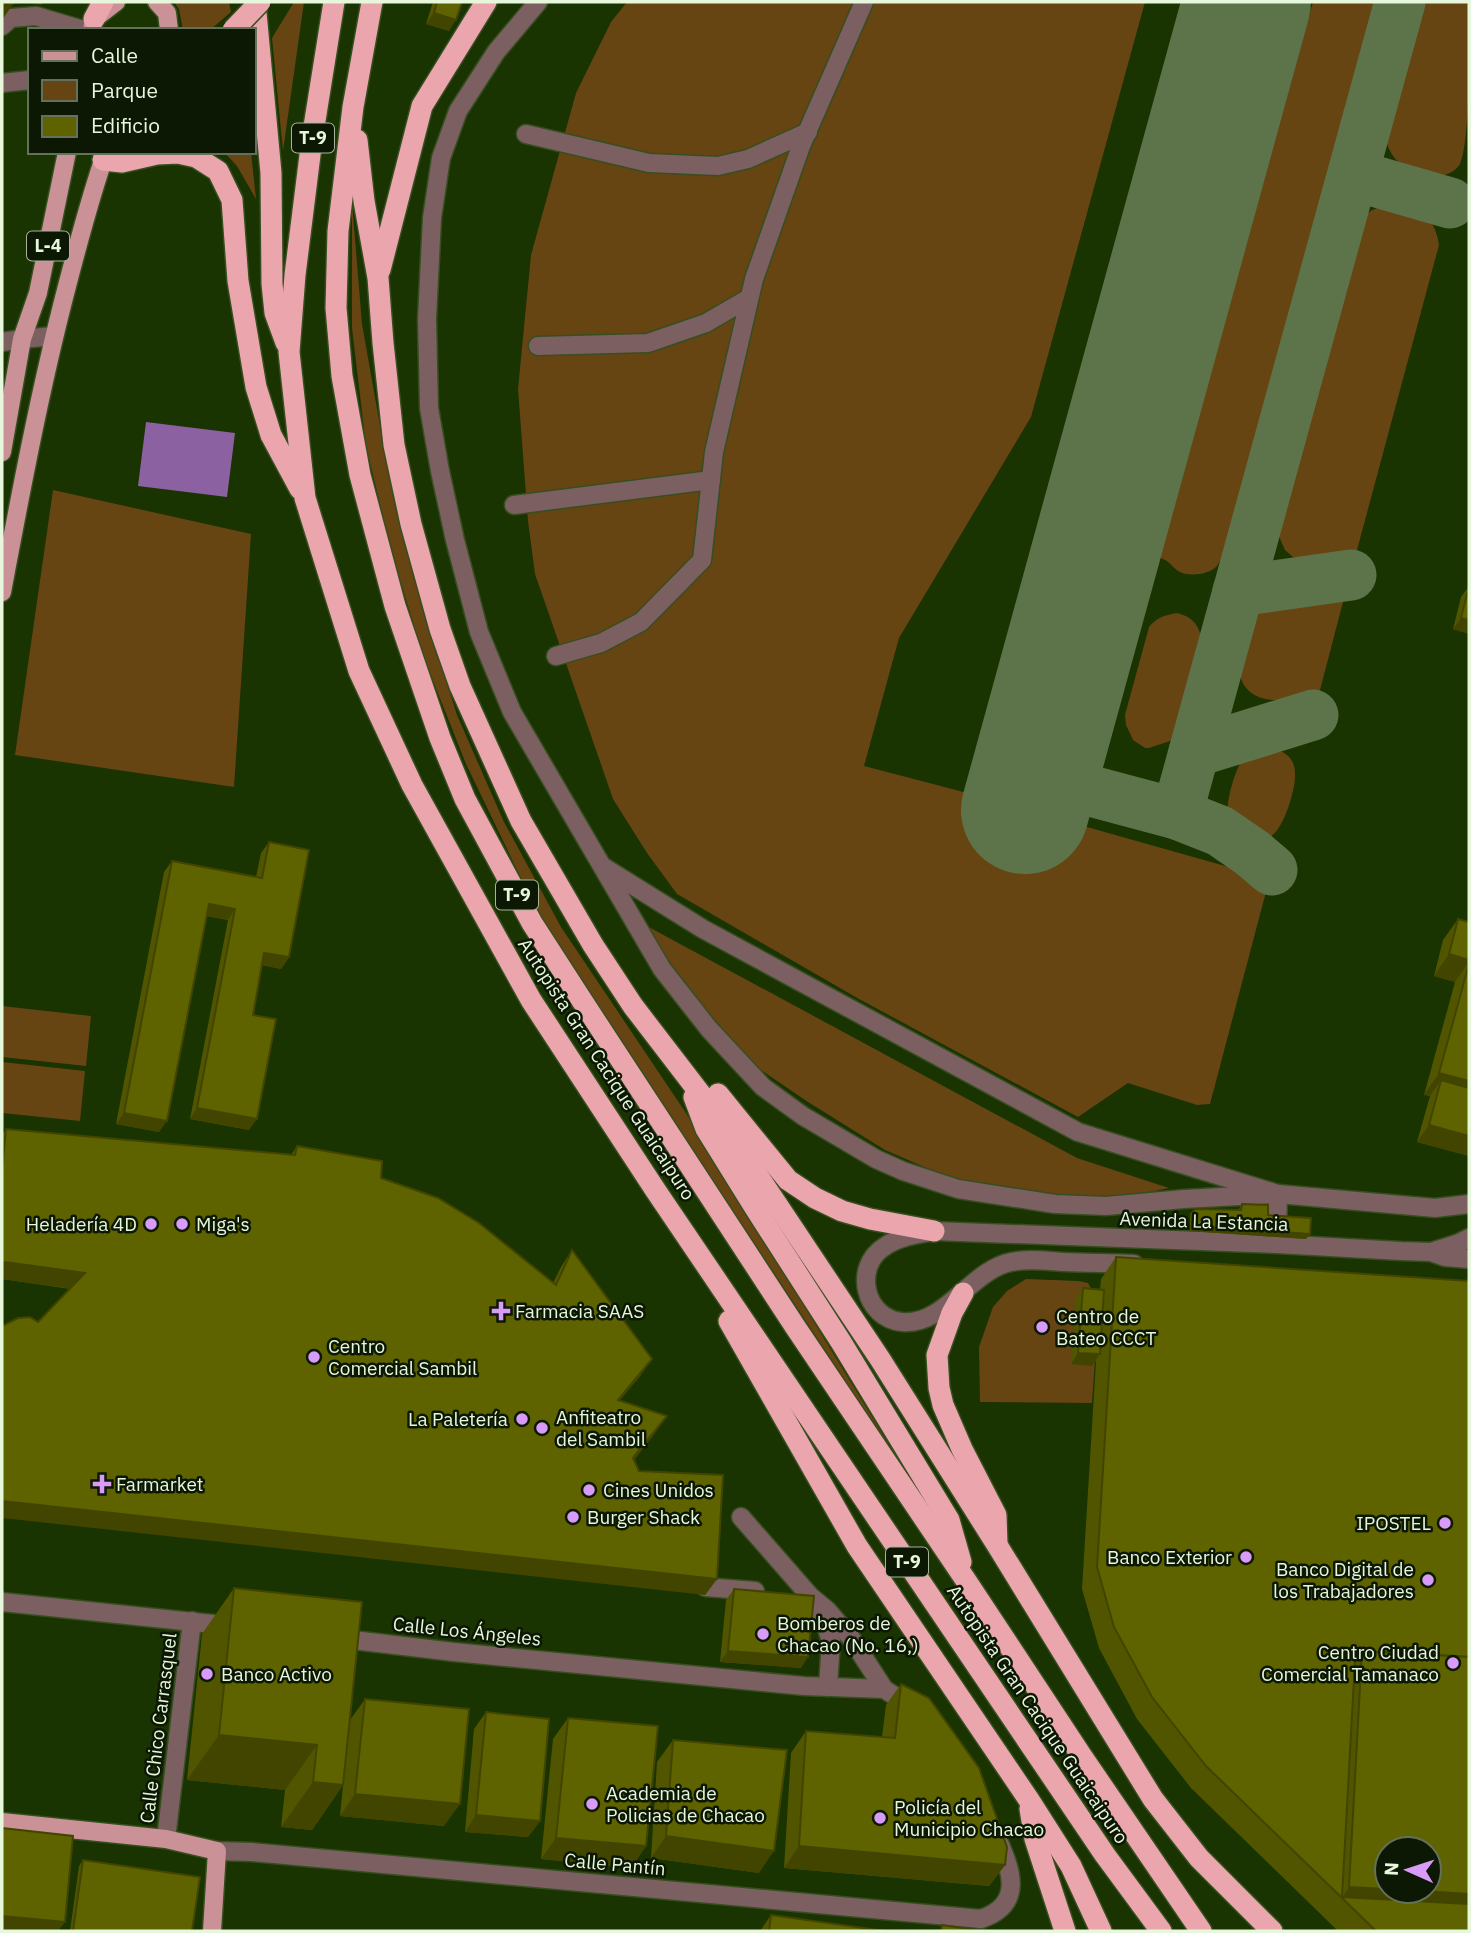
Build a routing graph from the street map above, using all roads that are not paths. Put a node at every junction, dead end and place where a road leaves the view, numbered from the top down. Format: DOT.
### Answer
graph roads {
  1 [pos="116,2"];
  2 [pos="157,2"];
  3 [pos="249,2"];
  4 [pos="258,2"];
  5 [pos="334,2"];
  6 [pos="372,2"];
  7 [pos="486,2"];
  8 [pos="538,2"];
  9 [pos="864,2"];
  10 [pos="94,16"];
  11 [pos="257,25"];
  12 [pos="2,26"];
  13 [pos="169,28"];
  14 [pos="235,28"];
  15 [pos="28,80"];
  16 [pos="2,83"];
  17 [pos="353,107"];
  18 [pos="807,132"];
  19 [pos="526,134"];
  20 [pos="67,154"];
  21 [pos="157,154"];
  22 [pos="182,154"];
  23 [pos="107,155"];
  24 [pos="378,278"];
  25 [pos="749,298"];
  26 [pos="54,336"];
  27 [pos="22,338"];
  28 [pos="2,342"];
  29 [pos="538,346"];
  30 [pos="289,352"];
  31 [pos="2,452"];
  32 [pos="711,480"];
  33 [pos="304,498"];
  34 [pos="514,505"];
  35 [pos="2,592"];
  36 [pos="556,656"];
  37 [pos="602,866"];
  38 [pos="687,1078"];
  39 [pos="656,1191"];
  40 [pos="1278,1195"];
  41 [pos="1469,1204"];
  42 [pos="1230,1209"];
  43 [pos="934,1231"];
  44 [pos="1469,1238"];
  45 [pos="1227,1242"];
  46 [pos="1277,1244"];
  47 [pos="1431,1251"];
  48 [pos="1469,1259"];
  49 [pos="1083,1263"];
  50 [pos="1101,1281"];
  51 [pos="1121,1284"];
  52 [pos="963,1293"];
  53 [pos="741,1517"];
  54 [pos="997,1545"];
  55 [pos="967,1582"];
  56 [pos="705,1587"];
  57 [pos="810,1596"];
  58 [pos="2,1602"];
  59 [pos="191,1621"];
  60 [pos="255,1629"];
  61 [pos="319,1636"];
  62 [pos="828,1687"];
  63 [pos="884,1689"];
  64 [pos="921,1713"];
  65 [pos="1029,1800"];
  66 [pos="2,1822"];
  67 [pos="991,1824"];
  68 [pos="166,1839"];
  69 [pos="217,1851"];
  70 [pos="212,1931"];
  71 [pos="1065,1931"];
  72 [pos="1101,1931"];
  73 [pos="1161,1931"];
  74 [pos="1201,1931"];
  75 [pos="1272,1931"];
  1 -- 10 [label="main road"];
  2 -- 13 [label="main road"];
  3 -- 11 [label="highway"];
  4 -- 11 [label="highway"];
  4 -- 14 [label="highway, bridge"];
  5 -- 30 [label="highway, Autopista Gran Cacique Guaicaipuro / T-9"];
  6 -- 17 [label="highway, Autopista Gran Cacique Guaicaipuro / T-9"];
  7 -- 24 [label="highway"];
  8 -- 37 [label="street"];
  9 -- 18 [label="street"];
  10 -- 12 [label="street"];
  11 -- 30 [label="highway"];
  15 -- 16 [label="street"];
  17 -- 24 [label="highway"];
  17 -- 55 [label="highway, Autopista Gran Cacique Guaicaipuro / T-9"];
  18 -- 19 [label="street"];
  18 -- 25 [label="street"];
  20 -- 27 [label="main road, L-4"];
  21 -- 23 [label="highway"];
  22 -- 33 [label="highway"];
  23 -- 26 [label="main road, L-4"];
  24 -- 38 [label="highway"];
  25 -- 29 [label="street"];
  25 -- 32 [label="street"];
  26 -- 27 [label="street"];
  26 -- 35 [label="main road, L-4"];
  27 -- 28 [label="street"];
  27 -- 31 [label="main road, L-4"];
  30 -- 33 [label="highway, Autopista Gran Cacique Guaicaipuro / T-9"];
  32 -- 34 [label="street"];
  32 -- 36 [label="street"];
  33 -- 39 [label="highway, Autopista Gran Cacique Guaicaipuro / T-9"];
  37 -- 40 [label="street"];
  37 -- 42 [label="street"];
  38 -- 43 [label="highway"];
  38 -- 54 [label="highway"];
  38 -- 55 [label="highway"];
  39 -- 65 [label="highway"];
  39 -- 73 [label="highway, Autopista Gran Cacique Guaicaipuro / T-9"];
  40 -- 41 [label="street"];
  40 -- 42 [label="street"];
  40 -- 46 [label="street"];
  42 -- 45 [label="street"];
  43 -- 45 [label="street, Avenida La Estancia"];
  43 -- 52 [label="street, Avenida La Estancia"];
  44 -- 47 [label="street, Avenida La Estancia"];
  45 -- 46 [label="street, Avenida La Estancia"];
  46 -- 47 [label="street, Avenida La Estancia"];
  47 -- 48 [label="street"];
  49 -- 50 [label="street"];
  49 -- 51 [label="street"];
  49 -- 52 [label="street"];
  52 -- 54 [label="highway"];
  53 -- 57 [label="street"];
  54 -- 75 [label="highway"];
  55 -- 74 [label="highway, Autopista Gran Cacique Guaicaipuro / T-9"];
  56 -- 57 [label="street"];
  57 -- 62 [label="street"];
  57 -- 63 [label="street"];
  58 -- 59 [label="street"];
  59 -- 60 [label="street"];
  59 -- 68 [label="street, Calle Chico Carrasquel"];
  61 -- 62 [label="street, Calle Los Ángeles"];
  62 -- 63 [label="street, Calle Los Ángeles"];
  63 -- 64 [label="street"];
  65 -- 71 [label="highway"];
  65 -- 72 [label="highway"];
  66 -- 68 [label="main road, Calle Pantín"];
  67 -- 69 [label="street, Calle Pantín"];
  68 -- 69 [label="main road, Calle Pantín"];
  69 -- 70 [label="main road"];
}
